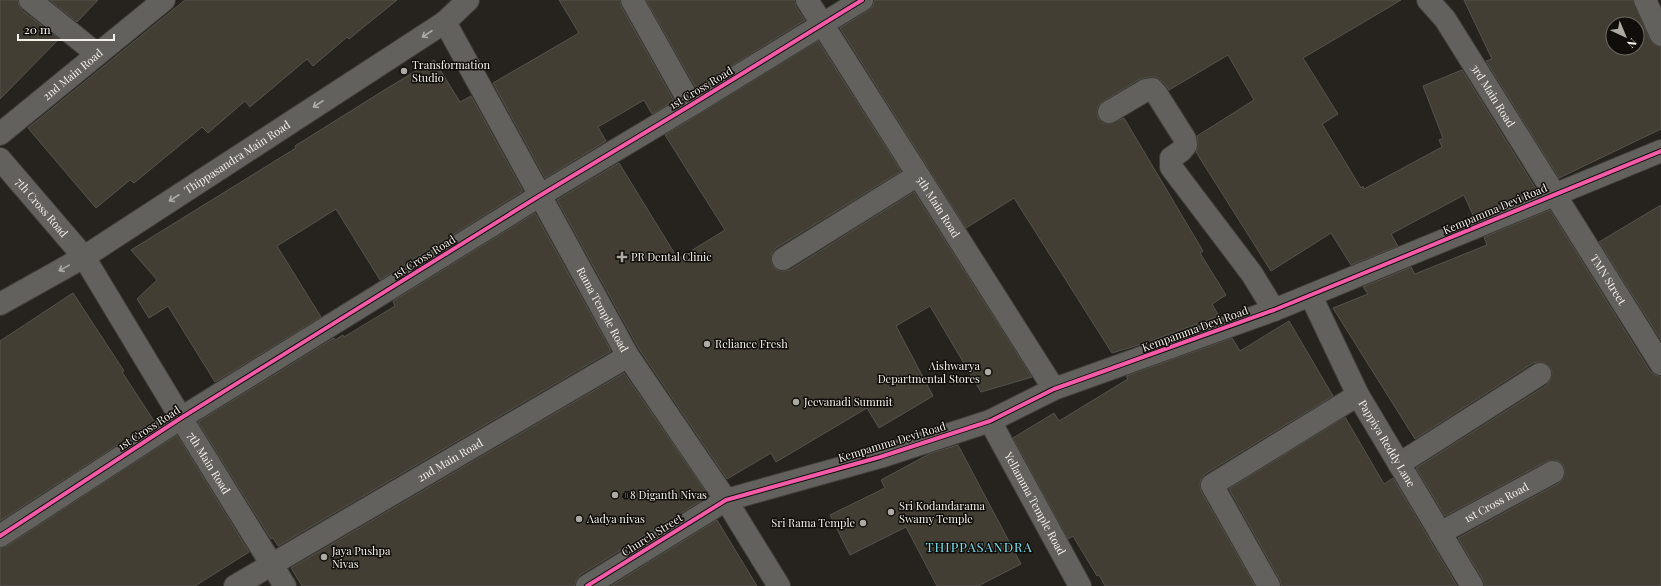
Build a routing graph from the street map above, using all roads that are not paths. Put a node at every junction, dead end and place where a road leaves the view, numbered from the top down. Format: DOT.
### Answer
graph roads {
  1 [pos="30,0"];
  2 [pos="164,0"];
  3 [pos="468,0"];
  4 [pos="632,0"];
  5 [pos="807,0"];
  6 [pos="862,0"];
  7 [pos="1428,0"];
  8 [pos="1645,0"];
  9 [pos="445,22"];
  10 [pos="821,25"];
  11 [pos="1661,35"];
  12 [pos="97,54"];
  13 [pos="691,105"];
  14 [pos="1109,112"];
  15 [pos="0,134"];
  16 [pos="1661,151"];
  17 [pos="0,159"];
  18 [pos="918,175"];
  19 [pos="1555,194"];
  20 [pos="539,196"];
  21 [pos="84,257"];
  22 [pos="783,259"];
  23 [pos="1311,296"];
  24 [pos="0,304"];
  25 [pos="1274,310"];
  26 [pos="628,356"];
  27 [pos="1661,364"];
  28 [pos="1540,374"];
  29 [pos="1054,389"];
  30 [pos="1358,396"];
  31 [pos="181,418"];
  32 [pos="990,421"];
  33 [pos="1399,464"];
  34 [pos="1553,472"];
  35 [pos="726,500"];
  36 [pos="1440,534"];
  37 [pos="0,536"];
  38 [pos="272,564"];
  39 [pos="235,586"];
  40 [pos="285,586"];
  41 [pos="587,586"];
  42 [pos="779,586"];
  43 [pos="1080,586"];
  44 [pos="1269,586"];
  45 [pos="1472,586"];
  1 -- 12 [label="street"];
  2 -- 12 [label="street, 2nd Main Road"];
  3 -- 9 [label="street, Thippasandra Main Road"];
  4 -- 13 [label="street"];
  5 -- 10 [label="street, 5th Main Road"];
  6 -- 10 [label="street, 1st Cross Road"];
  7 -- 19 [label="street, 3rd Main Road"];
  8 -- 11 [label="street"];
  9 -- 20 [label="street, Rama Temple Road"];
  9 -- 21 [label="street, Thippasandra Main Road, one-way"];
  10 -- 13 [label="street, 1st Cross Road"];
  10 -- 18 [label="street, 5th Main Road"];
  12 -- 15 [label="street, 2nd Main Road"];
  13 -- 20 [label="street, 1st Cross Road"];
  14 -- 25 [label="street"];
  16 -- 19 [label="street, Kempamma Devi Road"];
  17 -- 21 [label="street, 7th Cross Road"];
  18 -- 22 [label="street"];
  18 -- 29 [label="street, 5th Main Road"];
  19 -- 23 [label="street, Kempamma Devi Road"];
  19 -- 27 [label="street, TMN Street"];
  20 -- 26 [label="street, Rama Temple Road"];
  20 -- 31 [label="street, 1st Cross Road"];
  21 -- 24 [label="street, Thippasandra Main Road, one-way"];
  21 -- 31 [label="street, 7th Main Road"];
  23 -- 25 [label="street, Kempamma Devi Road"];
  23 -- 30 [label="street, Pappiya Reddy Lane"];
  25 -- 29 [label="street, Kempamma Devi Road"];
  26 -- 35 [label="street, Rama Temple Road"];
  26 -- 38 [label="street, 2nd Main Road"];
  28 -- 33 [label="street"];
  29 -- 32 [label="street, Kempamma Devi Road"];
  30 -- 33 [label="street, Pappiya Reddy Lane"];
  30 -- 44 [label="street"];
  31 -- 37 [label="street, 1st Cross Road"];
  31 -- 38 [label="street, 7th Main Road"];
  32 -- 35 [label="street, Kempamma Devi Road"];
  32 -- 43 [label="street, Yellamma Temple Road"];
  33 -- 36 [label="street, Pappiya Reddy Lane"];
  34 -- 36 [label="street, 1st Cross Road"];
  35 -- 41 [label="street, Church Street"];
  35 -- 42 [label="street, Rama Temple Road"];
  36 -- 45 [label="street, Pappiya Reddy Lane"];
  38 -- 39 [label="street, 2nd Main Road"];
  38 -- 40 [label="street, 7th Main Road"];
}
